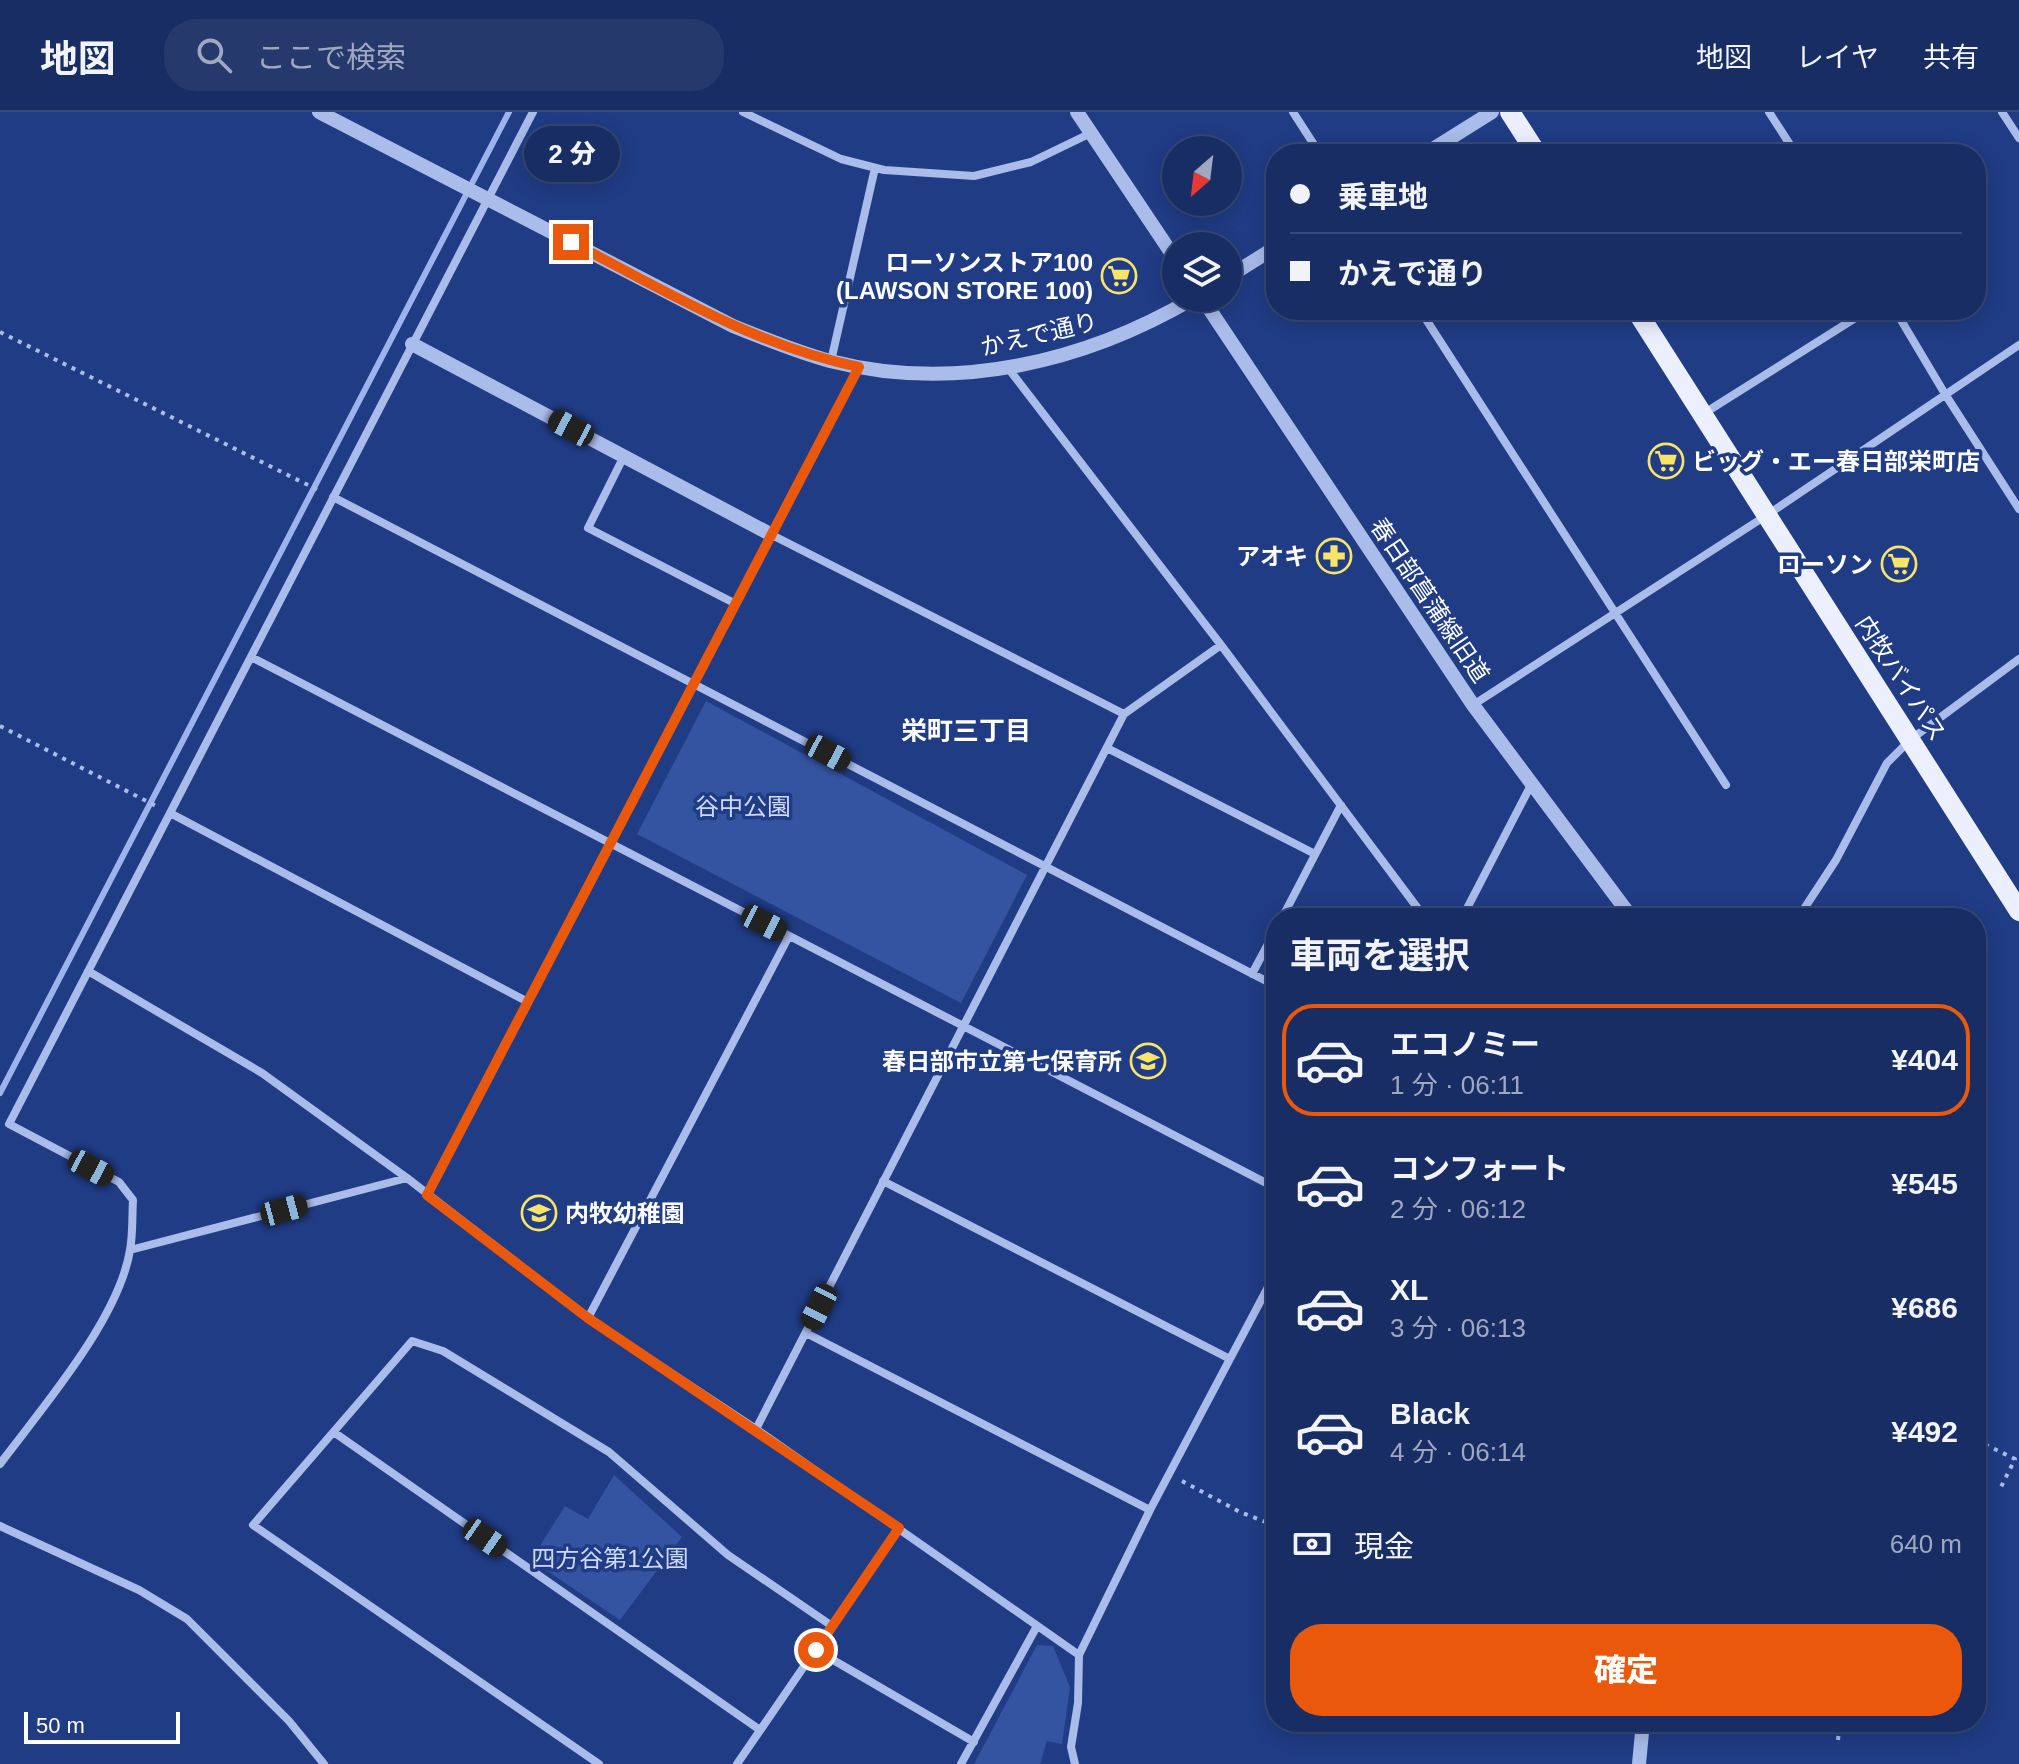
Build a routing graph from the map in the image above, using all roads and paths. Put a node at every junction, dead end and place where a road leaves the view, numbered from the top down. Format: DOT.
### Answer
graph roads {
  1 [pos="319,112"];
  2 [pos="533,112"];
  3 [pos="743,112"];
  4 [pos="1077,112"];
  5 [pos="1293,112"];
  6 [pos="1492,112"];
  7 [pos="1510,112"];
  8 [pos="1769,112"];
  9 [pos="2002,112"];
  10 [pos="1091,133"];
  11 [pos="2019,138"];
  12 [pos="1314,144"];
  13 [pos="1441,144"];
  14 [pos="1531,144"];
  15 [pos="1790,144"];
  16 [pos="875,168"];
  17 [pos="487,199"];
  18 [pos="1162,239"];
  19 [pos="1266,253"];
  20 [pos="1242,268"];
  21 [pos="1167,312"];
  22 [pos="1211,312"];
  23 [pos="1426,320"];
  24 [pos="1642,320"];
  25 [pos="1852,320"];
  26 [pos="1901,320"];
  27 [pos="0,332"];
  28 [pos="412,344"];
  29 [pos="2019,345"];
  30 [pos="831,361"];
  31 [pos="859,367"];
  32 [pos="1008,368"];
  33 [pos="1945,394"];
  34 [pos="1703,414"];
  35 [pos="624,456"];
  36 [pos="333,497"];
  37 [pos="2019,509"];
  38 [pos="1767,515"];
  39 [pos="770,534"];
  40 [pos="734,603"];
  41 [pos="1614,613"];
  42 [pos="1221,645"];
  43 [pos="251,657"];
  44 [pos="2019,659"];
  45 [pos="693,682"];
  46 [pos="1473,705"];
  47 [pos="1124,714"];
  48 [pos="0,726"];
  49 [pos="1910,740"];
  50 [pos="1107,748"];
  51 [pos="1531,785"];
  52 [pos="1726,785"];
  53 [pos="1341,805"];
  54 [pos="170,813"];
  55 [pos="611,844"];
  56 [pos="1315,854"];
  57 [pos="1045,867"];
  58 [pos="1287,908"];
  59 [pos="1418,908"];
  60 [pos="1467,908"];
  61 [pos="1624,908"];
  62 [pos="1805,908"];
  63 [pos="2019,911"];
  64 [pos="789,936"];
  65 [pos="1266,948"];
  66 [pos="88,971"];
  67 [pos="1252,974"];
  68 [pos="1266,981"];
  69 [pos="528,1002"];
  70 [pos="963,1025"];
  71 [pos="407,1178"];
  72 [pos="883,1181"];
  73 [pos="1266,1183"];
  74 [pos="427,1195"];
  75 [pos="130,1250"];
  76 [pos="1266,1291"];
  77 [pos="588,1318"];
  78 [pos="806,1333"];
  79 [pos="1230,1359"];
  80 [pos="756,1429"];
  81 [pos="335,1433"];
  82 [pos="1986,1445"];
  83 [pos="0,1464"];
  84 [pos="1169,1475"];
  85 [pos="2000,1489"];
  86 [pos="1150,1510"];
  87 [pos="1266,1522"];
  88 [pos="0,1526"];
  89 [pos="899,1528"];
  90 [pos="832,1626"];
  91 [pos="1037,1626"];
  92 [pos="816,1650"];
  93 [pos="1079,1655"];
  94 [pos="760,1730"];
  95 [pos="1642,1732"];
  96 [pos="1839,1732"];
  97 [pos="1838,1740"];
  98 [pos="974,1742"];
  99 [pos="324,1764"];
  100 [pos="599,1764"];
  101 [pos="737,1764"];
  102 [pos="961,1764"];
  103 [pos="1075,1764"];
  104 [pos="1639,1764"];
  1 -- 17 [label="street, かえで通り"];
  2 -- 17 [label="street"];
  3 -- 16 [label="street"];
  4 -- 10 [label="street"];
  5 -- 12 [label="street"];
  6 -- 13 [label="street"];
  7 -- 14 [label="main road"];
  8 -- 15 [label="street"];
  9 -- 11 [label="street"];
  10 -- 16 [label="street"];
  10 -- 18 [label="street"];
  16 -- 30 [label="street"];
  17 -- 28 [label="street"];
  17 -- 30 [label="street, かえで通り"];
  19 -- 20 [label="street"];
  21 -- 32 [label="street, かえで通り"];
  22 -- 46 [label="street, 春日部菖蒲線旧道"];
  23 -- 41 [label="street"];
  24 -- 34 [label="main road, 内牧バイパス"];
  25 -- 34 [label="street"];
  26 -- 33 [label="street"];
  27 -- 36 [label="path"];
  28 -- 35 [label="street"];
  28 -- 36 [label="street"];
  29 -- 33 [label="street"];
  30 -- 31 [label="street, かえで通り"];
  31 -- 32 [label="street, かえで通り"];
  31 -- 39 [label="street"];
  32 -- 42 [label="street"];
  33 -- 37 [label="street"];
  33 -- 38 [label="street"];
  34 -- 38 [label="main road, 内牧バイパス"];
  35 -- 39 [label="street"];
  35 -- 40 [label="street"];
  36 -- 43 [label="street"];
  36 -- 45 [label="street"];
  38 -- 41 [label="street"];
  38 -- 49 [label="main road, 内牧バイパス"];
  39 -- 40 [label="street"];
  39 -- 47 [label="street"];
  40 -- 45 [label="street"];
  41 -- 46 [label="street"];
  41 -- 52 [label="street"];
  42 -- 47 [label="street"];
  42 -- 53 [label="street"];
  43 -- 54 [label="street"];
  43 -- 55 [label="street"];
  44 -- 49 [label="street"];
  45 -- 55 [label="street"];
  45 -- 57 [label="street"];
  46 -- 51 [label="street, 春日部菖蒲線旧道"];
  47 -- 50 [label="street"];
  48 -- 54 [label="path"];
  49 -- 62 [label="street"];
  49 -- 63 [label="main road, 内牧バイパス"];
  50 -- 56 [label="street"];
  50 -- 57 [label="street"];
  51 -- 60 [label="street"];
  51 -- 61 [label="street, 春日部菖蒲線旧道"];
  53 -- 56 [label="street"];
  53 -- 59 [label="street"];
  54 -- 66 [label="street"];
  54 -- 69 [label="street"];
  55 -- 64 [label="street"];
  55 -- 69 [label="street"];
  56 -- 58 [label="street"];
  57 -- 67 [label="street"];
  57 -- 70 [label="street"];
  64 -- 70 [label="street"];
  64 -- 77 [label="street"];
  65 -- 67 [label="street"];
  66 -- 71 [label="street"];
  66 -- 75 [label="street"];
  67 -- 68 [label="street"];
  69 -- 74 [label="street"];
  70 -- 72 [label="street"];
  70 -- 73 [label="street"];
  71 -- 74 [label="street"];
  71 -- 75 [label="street"];
  72 -- 78 [label="street"];
  72 -- 79 [label="street"];
  74 -- 77 [label="street"];
  75 -- 83 [label="street"];
  76 -- 79 [label="street"];
  77 -- 80 [label="street"];
  78 -- 80 [label="street"];
  78 -- 86 [label="street"];
  79 -- 84 [label="street"];
  80 -- 89 [label="street"];
  81 -- 90 [label="street"];
  81 -- 94 [label="street"];
  81 -- 100 [label="street"];
  82 -- 85 [label="path"];
  84 -- 86 [label="street"];
  84 -- 87 [label="path"];
  86 -- 93 [label="street"];
  88 -- 99 [label="street"];
  89 -- 90 [label="street"];
  89 -- 91 [label="street"];
  90 -- 92 [label="street"];
  91 -- 93 [label="street"];
  91 -- 98 [label="street"];
  92 -- 94 [label="street"];
  92 -- 98 [label="street"];
  93 -- 103 [label="street"];
  94 -- 101 [label="street"];
  95 -- 104 [label="street"];
  96 -- 97 [label="path"];
  98 -- 102 [label="street"];
}
